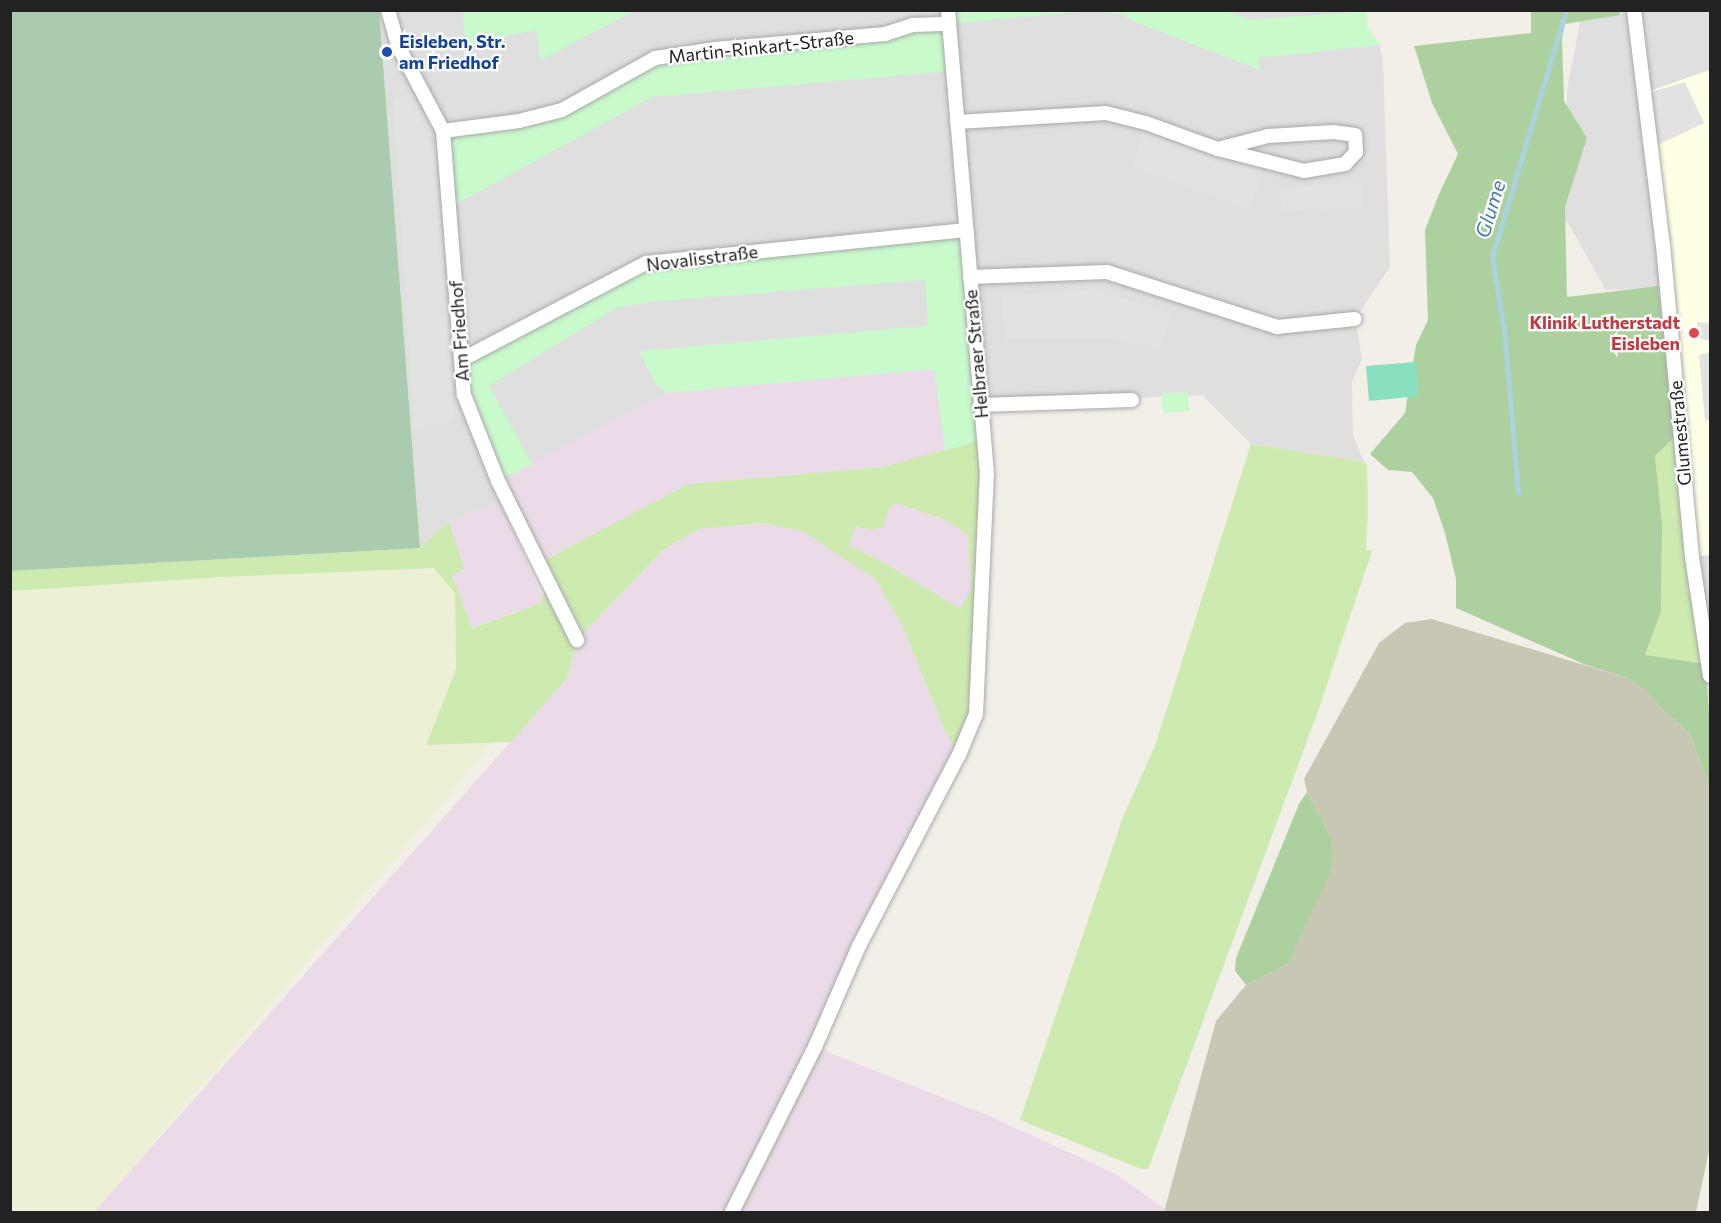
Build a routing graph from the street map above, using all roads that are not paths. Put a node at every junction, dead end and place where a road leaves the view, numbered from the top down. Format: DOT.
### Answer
graph roads {
  1 [pos="388,10"];
  2 [pos="1634,10"];
  3 [pos="948,17"];
  4 [pos="957,122"];
  5 [pos="443,131"];
  6 [pos="1218,149"];
  7 [pos="966,230"];
  8 [pos="970,277"];
  9 [pos="1355,319"];
  10 [pos="461,360"];
  11 [pos="1132,400"];
  12 [pos="980,405"];
  13 [pos="577,640"];
  14 [pos="1710,671"];
  15 [pos="1710,676"];
  16 [pos="732,1212"];
  1 -- 5 [label="street, Am Friedhof"];
  2 -- 14 [label="street, Glumestraße"];
  3 -- 4 [label="street, Helbraer Straße"];
  3 -- 5 [label="street, Martin-Rinkart-Straße"];
  4 -- 6 [label="street"];
  4 -- 7 [label="street, Helbraer Straße"];
  5 -- 10 [label="street, Am Friedhof"];
  6 -- 6 [label="street"];
  7 -- 8 [label="street, Helbraer Straße"];
  7 -- 10 [label="street, Novalisstraße"];
  8 -- 9 [label="street"];
  8 -- 12 [label="street, Helbraer Straße"];
  10 -- 13 [label="street, Am Friedhof"];
  11 -- 12 [label="street"];
  12 -- 16 [label="street, Helbraer Straße"];
  14 -- 15 [label="street, Glumestraße"];
}
